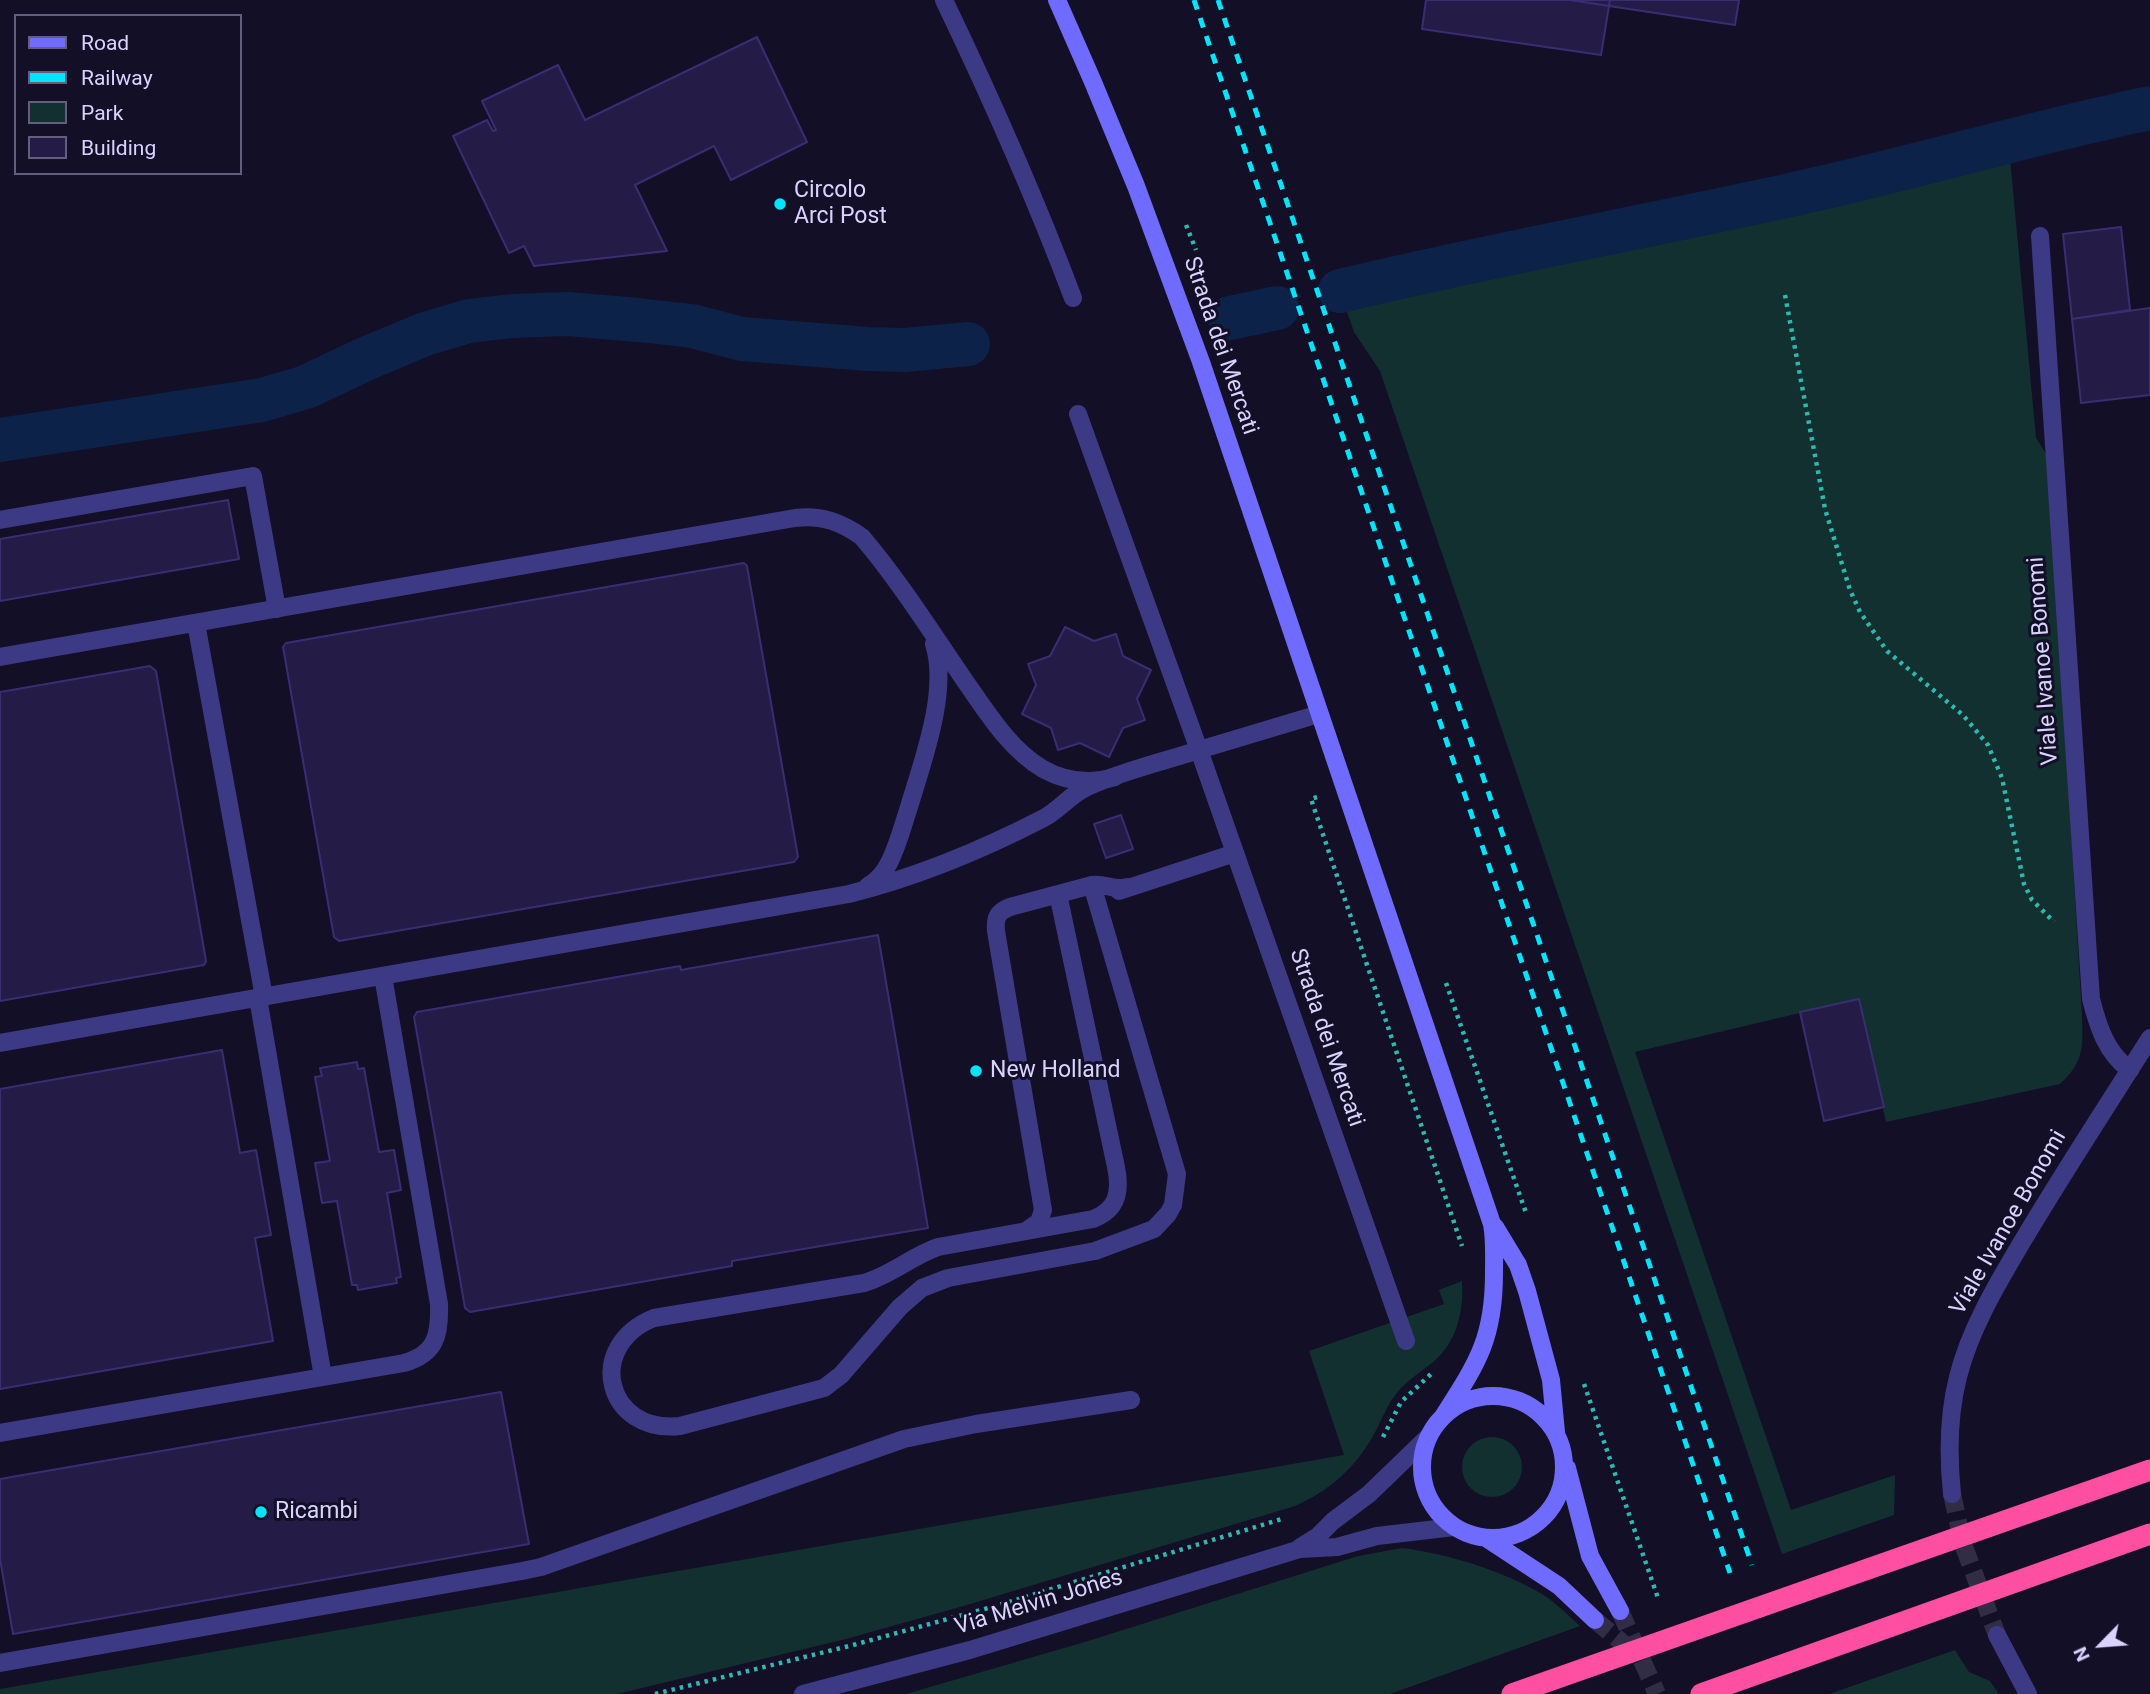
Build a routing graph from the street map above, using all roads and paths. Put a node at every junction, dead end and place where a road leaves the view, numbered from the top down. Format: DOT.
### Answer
graph roads {
  1 [pos="944,0"];
  2 [pos="1057,0"];
  3 [pos="2040,236"];
  4 [pos="1785,295"];
  5 [pos="1073,298"];
  6 [pos="1078,414"];
  7 [pos="0,520"];
  8 [pos="276,609"];
  9 [pos="923,621"];
  10 [pos="196,623"];
  11 [pos="0,657"];
  12 [pos="1319,714"];
  13 [pos="1199,750"];
  14 [pos="1115,777"];
  15 [pos="1344,788"];
  16 [pos="1235,853"];
  17 [pos="1093,886"];
  18 [pos="1127,887"];
  19 [pos="849,894"];
  20 [pos="1058,894"];
  21 [pos="1104,922"];
  22 [pos="2060,927"];
  23 [pos="383,976"];
  24 [pos="261,998"];
  25 [pos="2150,1038"];
  26 [pos="0,1043"];
  27 [pos="2130,1070"];
  28 [pos="1489,1214"];
  29 [pos="1023,1232"];
  30 [pos="1464,1251"];
  31 [pos="1406,1341"];
  32 [pos="1434,1372"];
  33 [pos="323,1377"];
  34 [pos="1131,1400"];
  35 [pos="1444,1415"];
  36 [pos="0,1433"];
  37 [pos="1429,1437"];
  38 [pos="1560,1447"];
  39 [pos="1376,1448"];
  40 [pos="2150,1470"];
  41 [pos="1952,1494"];
  42 [pos="1289,1517"];
  43 [pos="1454,1527"];
  44 [pos="2150,1535"];
  45 [pos="1486,1538"];
  46 [pos="1288,1552"];
  47 [pos="1620,1611"];
  48 [pos="1595,1620"];
  49 [pos="1997,1635"];
  50 [pos="0,1662"];
  51 [pos="655,1694"];
  52 [pos="803,1694"];
  53 [pos="1512,1694"];
  54 [pos="1702,1694"];
  55 [pos="2028,1694"];
  1 -- 5 [label="street"];
  2 -- 12 [label="street, Strada dei Mercati"];
  3 -- 27 [label="street, Viale Ivanoe Bonomi"];
  4 -- 22 [label="path"];
  6 -- 13 [label="street, Strada dei Mercati"];
  7 -- 8 [label="street"];
  8 -- 9 [label="street"];
  8 -- 10 [label="street"];
  9 -- 14 [label="street"];
  9 -- 19 [label="street"];
  10 -- 11 [label="street"];
  10 -- 24 [label="street"];
  12 -- 13 [label="street"];
  12 -- 15 [label="street, Strada dei Mercati"];
  13 -- 14 [label="street"];
  13 -- 16 [label="street, Strada dei Mercati"];
  14 -- 19 [label="street"];
  15 -- 28 [label="street, Strada dei Mercati"];
  15 -- 30 [label="path"];
  16 -- 18 [label="street"];
  16 -- 31 [label="street, Strada dei Mercati"];
  17 -- 18 [label="street"];
  17 -- 20 [label="street"];
  17 -- 21 [label="street"];
  18 -- 21 [label="street"];
  19 -- 23 [label="street"];
  20 -- 29 [label="street"];
  20 -- 29 [label="street"];
  21 -- 29 [label="street"];
  23 -- 24 [label="street"];
  23 -- 33 [label="street"];
  24 -- 26 [label="street"];
  24 -- 33 [label="street"];
  25 -- 27 [label="street, Viale Ivanoe Bonomi"];
  27 -- 41 [label="street, Viale Ivanoe Bonomi"];
  28 -- 35 [label="street, Strada dei Mercati"];
  28 -- 38 [label="street, Strada dei Mercati"];
  32 -- 39 [label="path"];
  33 -- 36 [label="street"];
  34 -- 50 [label="street"];
  35 -- 37 [label="street, Strada dei Mercati"];
  35 -- 38 [label="street, Strada dei Mercati"];
  37 -- 43 [label="street, Strada dei Mercati"];
  37 -- 46 [label="street, Via Melvin Jones"];
  38 -- 45 [label="street, Strada dei Mercati"];
  38 -- 47 [label="street, Strada dei Mercati"];
  40 -- 53 [label="highway"];
  42 -- 51 [label="path"];
  43 -- 45 [label="street, Strada dei Mercati"];
  43 -- 46 [label="street, Via Melvin Jones"];
  44 -- 54 [label="highway"];
  45 -- 48 [label="street, Strada dei Mercati"];
  46 -- 52 [label="street, Via Melvin Jones"];
  49 -- 55 [label="street"];
}
